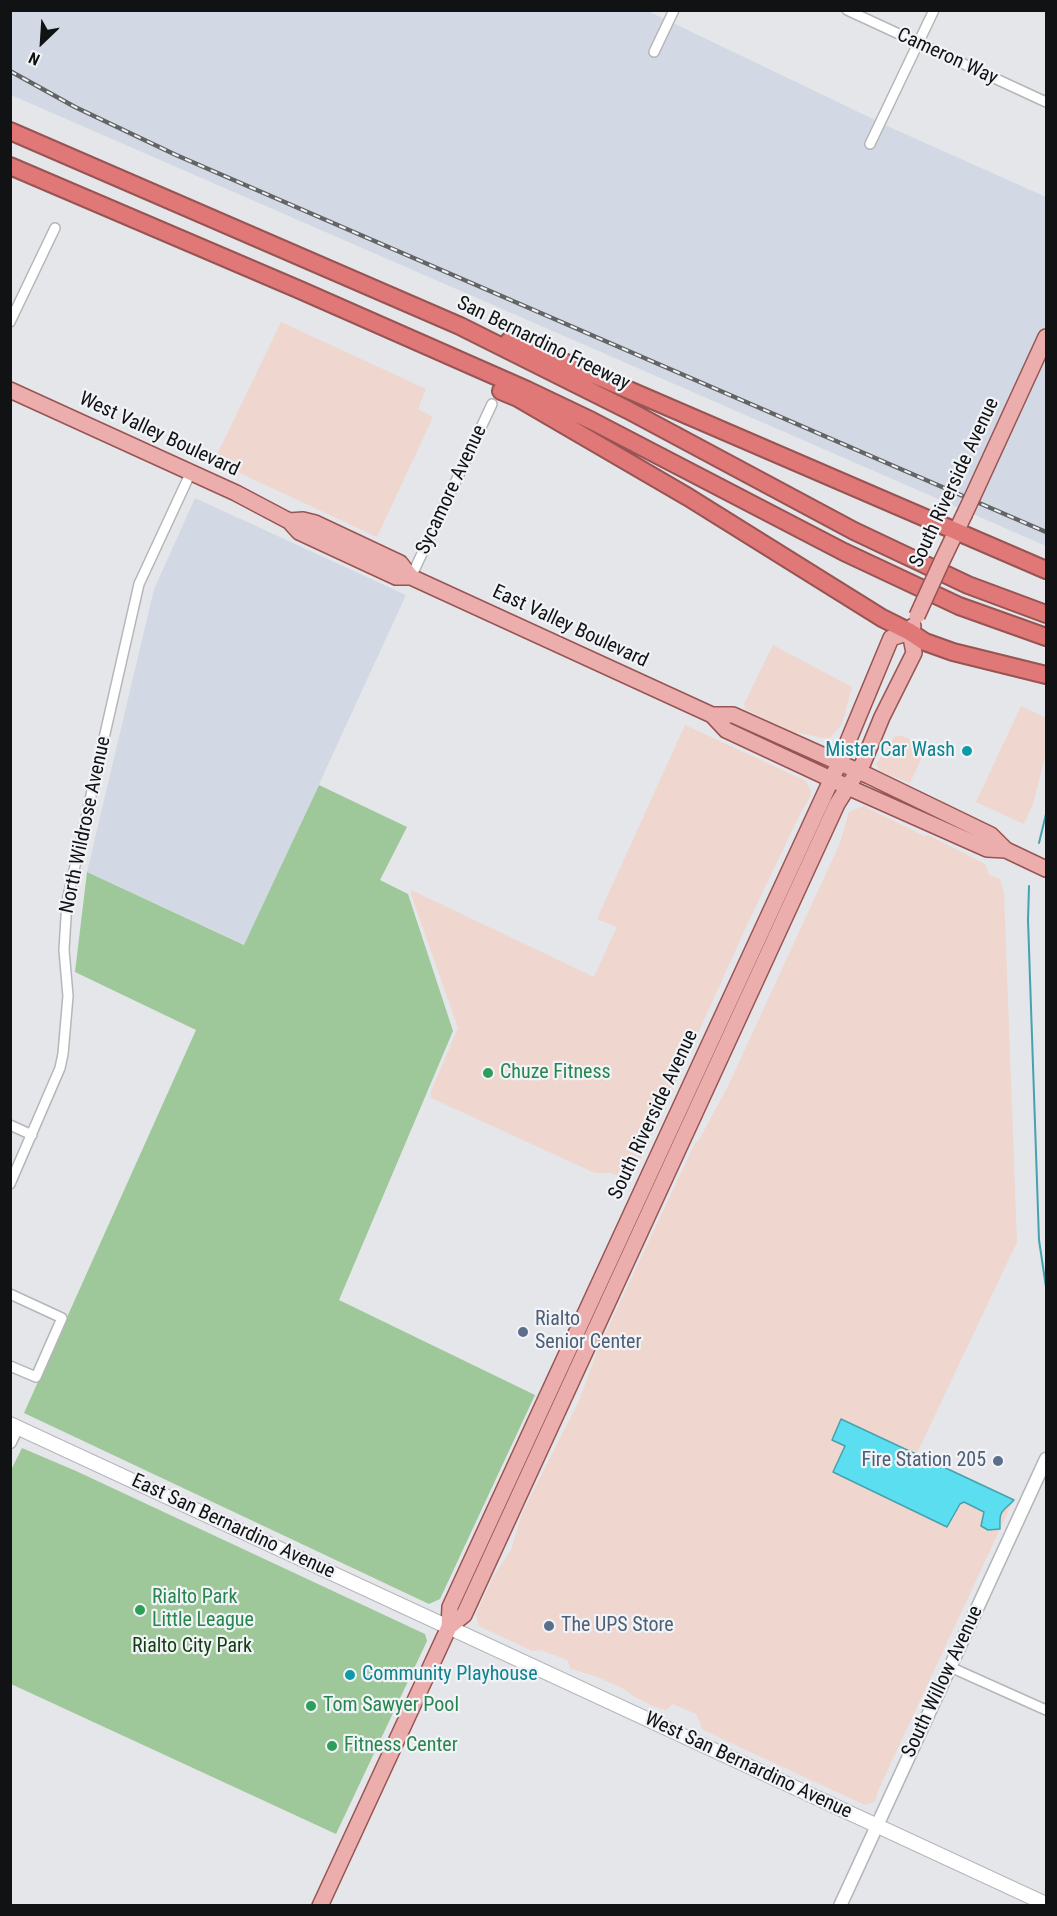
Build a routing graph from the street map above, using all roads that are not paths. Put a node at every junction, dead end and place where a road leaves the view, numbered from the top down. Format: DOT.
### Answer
graph roads {
  1 [pos="674,10"];
  2 [pos="847,10"];
  3 [pos="934,10"];
  4 [pos="918,43"];
  5 [pos="654,52"];
  6 [pos="1047,102"];
  7 [pos="10,131"];
  8 [pos="870,144"];
  9 [pos="10,166"];
  10 [pos="55,228"];
  11 [pos="300,290"];
  12 [pos="10,322"];
  13 [pos="460,326"];
  14 [pos="1047,337"];
  15 [pos="10,390"];
  16 [pos="492,404"];
  17 [pos="191,472"];
  18 [pos="953,538"];
  19 [pos="1047,570"];
  20 [pos="411,577"];
  21 [pos="1047,614"];
  22 [pos="910,632"];
  23 [pos="1047,638"];
  24 [pos="1047,675"];
  25 [pos="712,714"];
  26 [pos="847,766"];
  27 [pos="839,783"];
  28 [pos="1006,850"];
  29 [pos="1047,869"];
  30 [pos="10,1125"];
  31 [pos="32,1135"];
  32 [pos="657,1158"];
  33 [pos="10,1184"];
  34 [pos="650,1213"];
  35 [pos="10,1293"];
  36 [pos="10,1366"];
  37 [pos="14,1426"];
  38 [pos="10,1442"];
  39 [pos="1047,1459"];
  40 [pos="449,1627"];
  41 [pos="950,1667"];
  42 [pos="1047,1710"];
  43 [pos="877,1826"];
  44 [pos="1047,1904"];
  45 [pos="320,1905"];
  46 [pos="840,1905"];
  1 -- 5 [label="street"];
  2 -- 4 [label="street, Cameron Way"];
  3 -- 4 [label="street"];
  4 -- 6 [label="street, Cameron Way"];
  4 -- 8 [label="street"];
  7 -- 13 [label="highway, San Bernardino Freeway"];
  9 -- 11 [label="highway"];
  10 -- 12 [label="street"];
  11 -- 22 [label="highway"];
  11 -- 23 [label="highway"];
  13 -- 18 [label="highway"];
  13 -- 21 [label="highway, San Bernardino Freeway"];
  14 -- 18 [label="main road, South Riverside Avenue, bridge"];
  15 -- 17 [label="main road, West Valley Boulevard"];
  16 -- 20 [label="street, Sycamore Avenue"];
  17 -- 20 [label="main road, West Valley Boulevard"];
  17 -- 31 [label="street, North Wildrose Avenue"];
  18 -- 19 [label="highway"];
  18 -- 22 [label="main road, South Riverside Avenue, bridge"];
  20 -- 25 [label="main road, East Valley Boulevard"];
  22 -- 24 [label="highway"];
  22 -- 26 [label="main road, South Riverside Avenue"];
  22 -- 26 [label="main road, South Riverside Avenue"];
  25 -- 26 [label="main road, East Valley Boulevard"];
  25 -- 27 [label="main road, East Valley Boulevard"];
  26 -- 27 [label="main road, South Riverside Avenue"];
  26 -- 28 [label="main road"];
  27 -- 28 [label="main road"];
  27 -- 32 [label="main road, South Riverside Avenue"];
  27 -- 34 [label="main road, South Riverside Avenue"];
  28 -- 29 [label="main road"];
  30 -- 31 [label="street"];
  31 -- 33 [label="street, North Wildrose Avenue"];
  32 -- 34 [label="main road"];
  32 -- 40 [label="main road, South Riverside Avenue"];
  34 -- 40 [label="main road, South Riverside Avenue"];
  35 -- 36 [label="street"];
  37 -- 38 [label="street"];
  37 -- 40 [label="main road, East San Bernardino Avenue"];
  39 -- 41 [label="street, South Willow Avenue"];
  40 -- 43 [label="main road, West San Bernardino Avenue"];
  40 -- 45 [label="main road, South Riverside Avenue"];
  41 -- 42 [label="street"];
  41 -- 43 [label="street, South Willow Avenue"];
  43 -- 44 [label="main road, West San Bernardino Avenue"];
  43 -- 46 [label="street, South Willow Avenue"];
}
